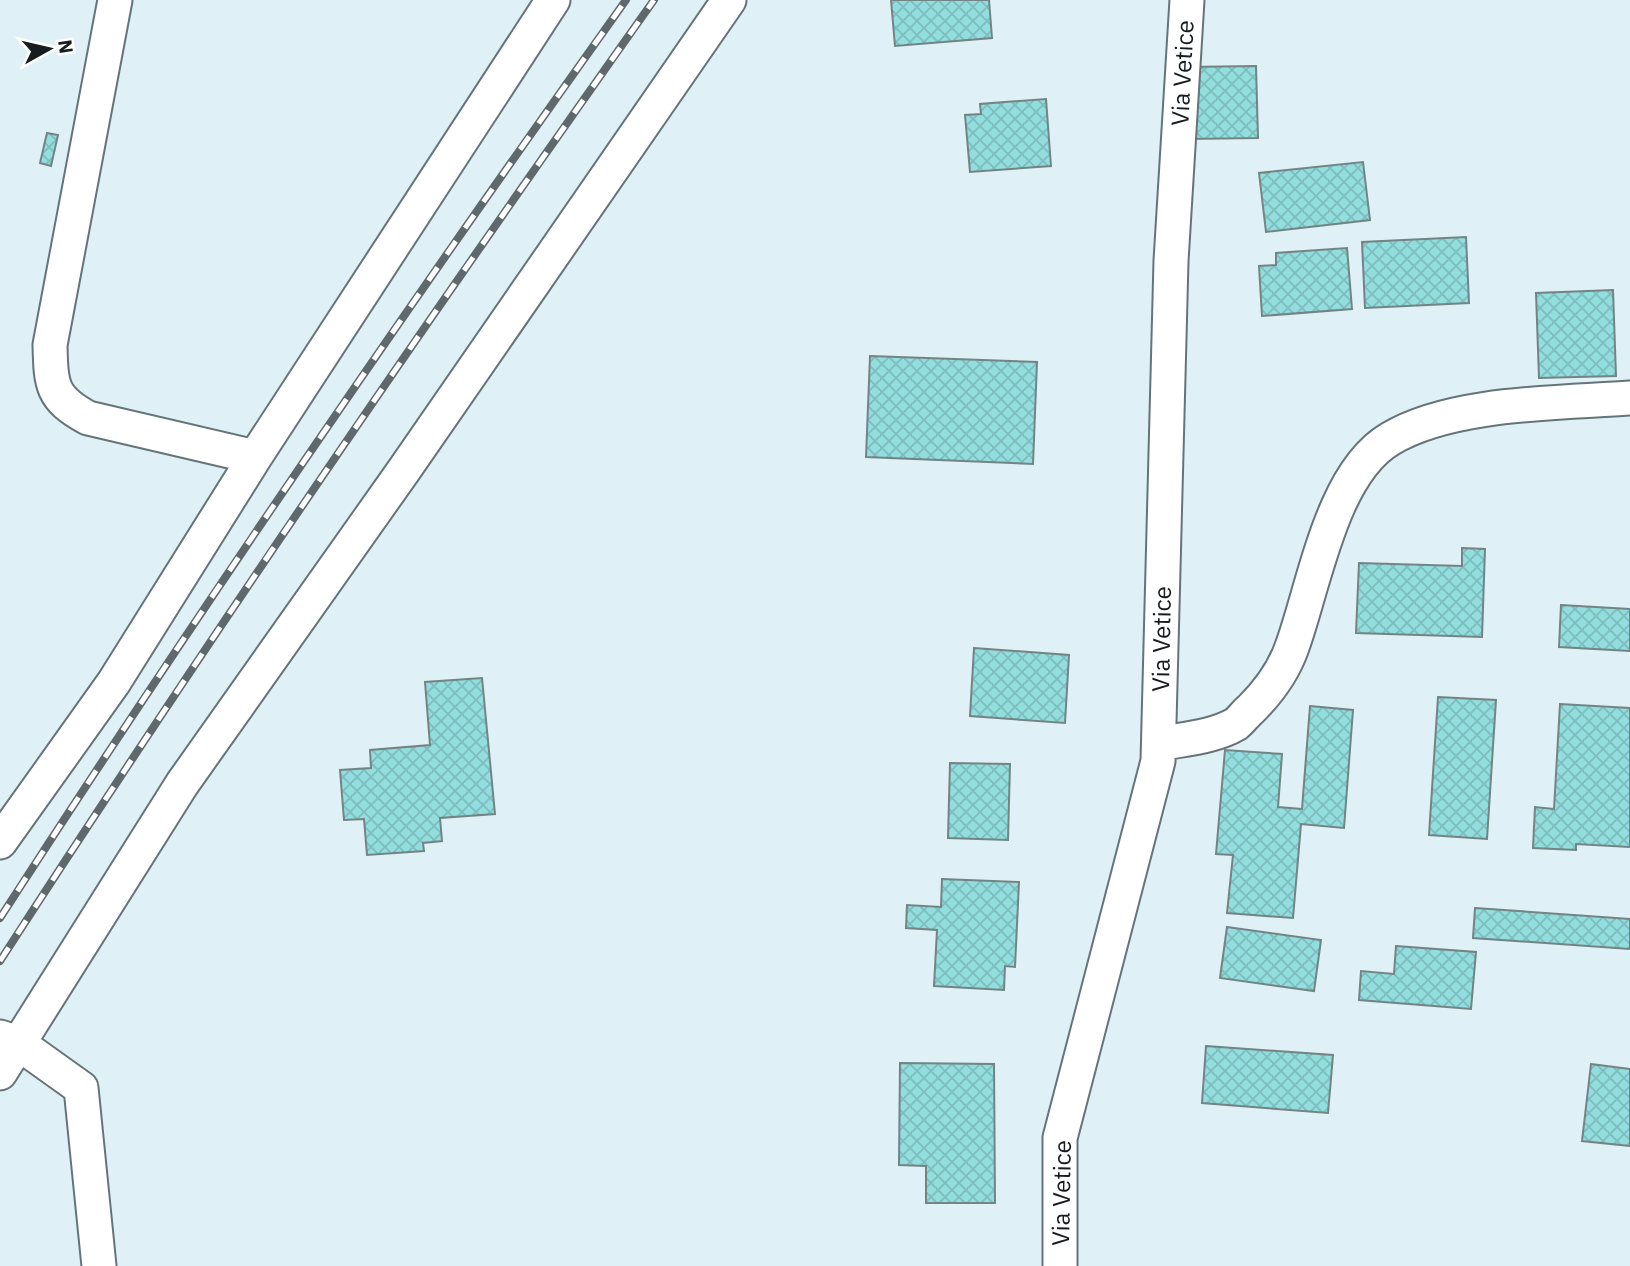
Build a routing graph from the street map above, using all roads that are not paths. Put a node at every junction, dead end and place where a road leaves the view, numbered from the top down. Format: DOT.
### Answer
graph roads {
  1 [pos="115,0"];
  2 [pos="554,0"];
  3 [pos="729,0"];
  4 [pos="1187,0"];
  5 [pos="1630,398"];
  6 [pos="254,457"];
  7 [pos="1159,744"];
  8 [pos="0,842"];
  9 [pos="9,1040"];
  10 [pos="0,1073"];
  11 [pos="99,1266"];
  12 [pos="1060,1266"];
  1 -- 6 [label="street"];
  2 -- 6 [label="street"];
  3 -- 9 [label="street"];
  4 -- 7 [label="street, Via Vetice"];
  5 -- 7 [label="street"];
  6 -- 8 [label="street"];
  7 -- 12 [label="street, Via Vetice"];
  9 -- 10 [label="street"];
  9 -- 11 [label="street"];
}
